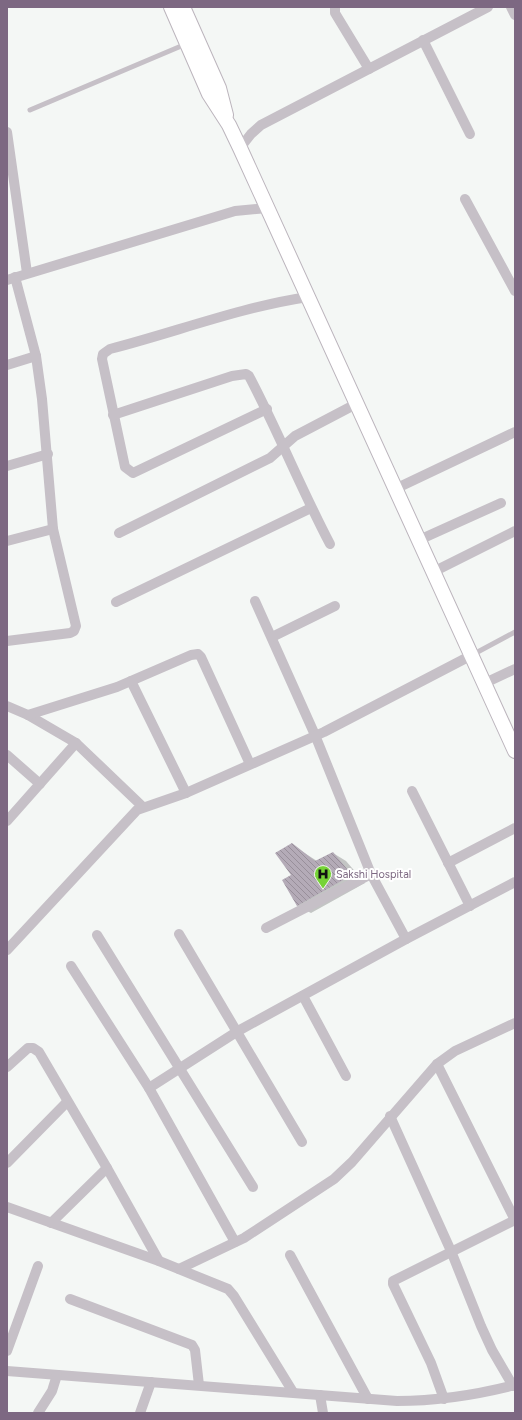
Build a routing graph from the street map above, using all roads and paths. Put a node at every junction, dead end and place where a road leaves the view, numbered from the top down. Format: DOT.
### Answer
graph roads {
  1 [pos="170,7"];
  2 [pos="183,7"];
  3 [pos="335,7"];
  4 [pos="488,7"];
  5 [pos="511,7"];
  6 [pos="515,16"];
  7 [pos="423,40"];
  8 [pos="187,44"];
  9 [pos="369,69"];
  10 [pos="30,110"];
  11 [pos="229,125"];
  12 [pos="7,132"];
  13 [pos="470,134"];
  14 [pos="240,148"];
  15 [pos="465,199"];
  16 [pos="267,208"];
  17 [pos="27,272"];
  18 [pos="11,278"];
  19 [pos="515,291"];
  20 [pos="308,297"];
  21 [pos="36,356"];
  22 [pos="7,365"];
  23 [pos="356,404"];
  24 [pos="266,409"];
  25 [pos="113,415"];
  26 [pos="515,432"];
  27 [pos="284,445"];
  28 [pos="48,454"];
  29 [pos="7,466"];
  30 [pos="395,489"];
  31 [pos="501,503"];
  32 [pos="311,508"];
  33 [pos="53,529"];
  34 [pos="515,530"];
  35 [pos="119,533"];
  36 [pos="419,540"];
  37 [pos="7,541"];
  38 [pos="330,544"];
  39 [pos="433,572"];
  40 [pos="255,601"];
  41 [pos="116,602"];
  42 [pos="335,606"];
  43 [pos="515,632"];
  44 [pos="272,637"];
  45 [pos="7,641"];
  46 [pos="472,655"];
  47 [pos="515,669"];
  48 [pos="131,681"];
  49 [pos="485,683"];
  50 [pos="7,706"];
  51 [pos="28,715"];
  52 [pos="316,735"];
  53 [pos="76,743"];
  54 [pos="515,751"];
  55 [pos="7,755"];
  56 [pos="250,764"];
  57 [pos="40,784"];
  58 [pos="412,791"];
  59 [pos="186,793"];
  60 [pos="143,807"];
  61 [pos="7,821"];
  62 [pos="515,828"];
  63 [pos="448,863"];
  64 [pos="371,874"];
  65 [pos="515,882"];
  66 [pos="470,906"];
  67 [pos="266,928"];
  68 [pos="179,934"];
  69 [pos="97,935"];
  70 [pos="406,939"];
  71 [pos="8,949"];
  72 [pos="71,966"];
  73 [pos="303,996"];
  74 [pos="515,1023"];
  75 [pos="238,1031"];
  76 [pos="437,1064"];
  77 [pos="7,1067"];
  78 [pos="180,1067"];
  79 [pos="346,1076"];
  80 [pos="149,1088"];
  81 [pos="68,1102"];
  82 [pos="390,1116"];
  83 [pos="302,1142"];
  84 [pos="7,1163"];
  85 [pos="108,1168"];
  86 [pos="253,1186"];
  87 [pos="7,1207"];
  88 [pos="515,1220"];
  89 [pos="51,1223"];
  90 [pos="235,1242"];
  91 [pos="451,1251"];
  92 [pos="290,1255"];
  93 [pos="159,1262"];
  94 [pos="38,1266"];
  95 [pos="179,1269"];
  96 [pos="70,1299"];
  97 [pos="7,1351"];
  98 [pos="7,1371"];
  99 [pos="56,1381"];
  100 [pos="199,1385"];
  101 [pos="514,1386"];
  102 [pos="150,1387"];
  103 [pos="293,1392"];
  104 [pos="368,1399"];
  105 [pos="444,1399"];
  106 [pos="321,1404"];
  107 [pos="38,1413"];
  108 [pos="140,1413"];
  1 -- 8 [label="main road"];
  2 -- 11 [label="main road"];
  3 -- 9 [label="street"];
  4 -- 7 [label="street"];
  5 -- 6 [label="street"];
  7 -- 9 [label="street"];
  7 -- 13 [label="street"];
  8 -- 10 [label="lane"];
  8 -- 11 [label="main road"];
  9 -- 14 [label="street"];
  11 -- 14 [label="main road"];
  12 -- 17 [label="street"];
  14 -- 16 [label="main road"];
  15 -- 19 [label="street"];
  16 -- 17 [label="street"];
  16 -- 20 [label="main road"];
  17 -- 18 [label="street"];
  18 -- 21 [label="street"];
  20 -- 23 [label="main road"];
  20 -- 25 [label="street"];
  21 -- 22 [label="street"];
  21 -- 28 [label="street"];
  23 -- 27 [label="street"];
  23 -- 30 [label="main road"];
  24 -- 25 [label="street"];
  24 -- 25 [label="street"];
  24 -- 27 [label="street"];
  26 -- 30 [label="street"];
  27 -- 32 [label="street"];
  27 -- 35 [label="street"];
  28 -- 29 [label="street"];
  28 -- 33 [label="street"];
  30 -- 36 [label="main road"];
  31 -- 36 [label="street"];
  32 -- 38 [label="street"];
  32 -- 41 [label="street"];
  33 -- 37 [label="street"];
  33 -- 45 [label="street"];
  34 -- 39 [label="street"];
  36 -- 39 [label="main road"];
  39 -- 46 [label="main road"];
  40 -- 44 [label="street"];
  42 -- 44 [label="street"];
  43 -- 46 [label="lane"];
  44 -- 52 [label="street"];
  46 -- 49 [label="main road"];
  46 -- 52 [label="street"];
  47 -- 49 [label="street"];
  48 -- 51 [label="street"];
  48 -- 56 [label="street"];
  48 -- 59 [label="street"];
  49 -- 54 [label="main road"];
  50 -- 51 [label="street"];
  51 -- 53 [label="street"];
  52 -- 56 [label="street"];
  52 -- 64 [label="street"];
  53 -- 57 [label="street"];
  53 -- 60 [label="street"];
  55 -- 57 [label="street"];
  56 -- 59 [label="street"];
  57 -- 61 [label="street"];
  58 -- 63 [label="street"];
  59 -- 60 [label="street"];
  60 -- 71 [label="street"];
  62 -- 63 [label="street"];
  63 -- 66 [label="street"];
  64 -- 67 [label="street"];
  64 -- 70 [label="street"];
  65 -- 66 [label="street"];
  66 -- 70 [label="street"];
  68 -- 75 [label="street"];
  69 -- 78 [label="street"];
  70 -- 73 [label="street"];
  72 -- 80 [label="street"];
  73 -- 75 [label="street"];
  73 -- 79 [label="street"];
  74 -- 76 [label="street"];
  75 -- 78 [label="street"];
  75 -- 83 [label="street"];
  76 -- 82 [label="street"];
  76 -- 88 [label="street"];
  77 -- 81 [label="street"];
  78 -- 80 [label="street"];
  78 -- 86 [label="street"];
  80 -- 90 [label="street"];
  81 -- 84 [label="street"];
  81 -- 85 [label="street"];
  82 -- 90 [label="street"];
  82 -- 91 [label="street"];
  85 -- 89 [label="street"];
  85 -- 93 [label="street"];
  87 -- 89 [label="street"];
  88 -- 91 [label="street"];
  89 -- 93 [label="street"];
  90 -- 95 [label="street"];
  91 -- 101 [label="street"];
  91 -- 105 [label="street"];
  92 -- 104 [label="street"];
  93 -- 95 [label="street"];
  94 -- 97 [label="street"];
  95 -- 103 [label="street"];
  96 -- 100 [label="street"];
  98 -- 99 [label="street"];
  99 -- 102 [label="street"];
  99 -- 107 [label="street"];
  100 -- 102 [label="street"];
  100 -- 103 [label="street"];
  101 -- 105 [label="street"];
  102 -- 108 [label="street"];
  103 -- 106 [label="street"];
  104 -- 105 [label="street"];
  104 -- 106 [label="street"];
}
